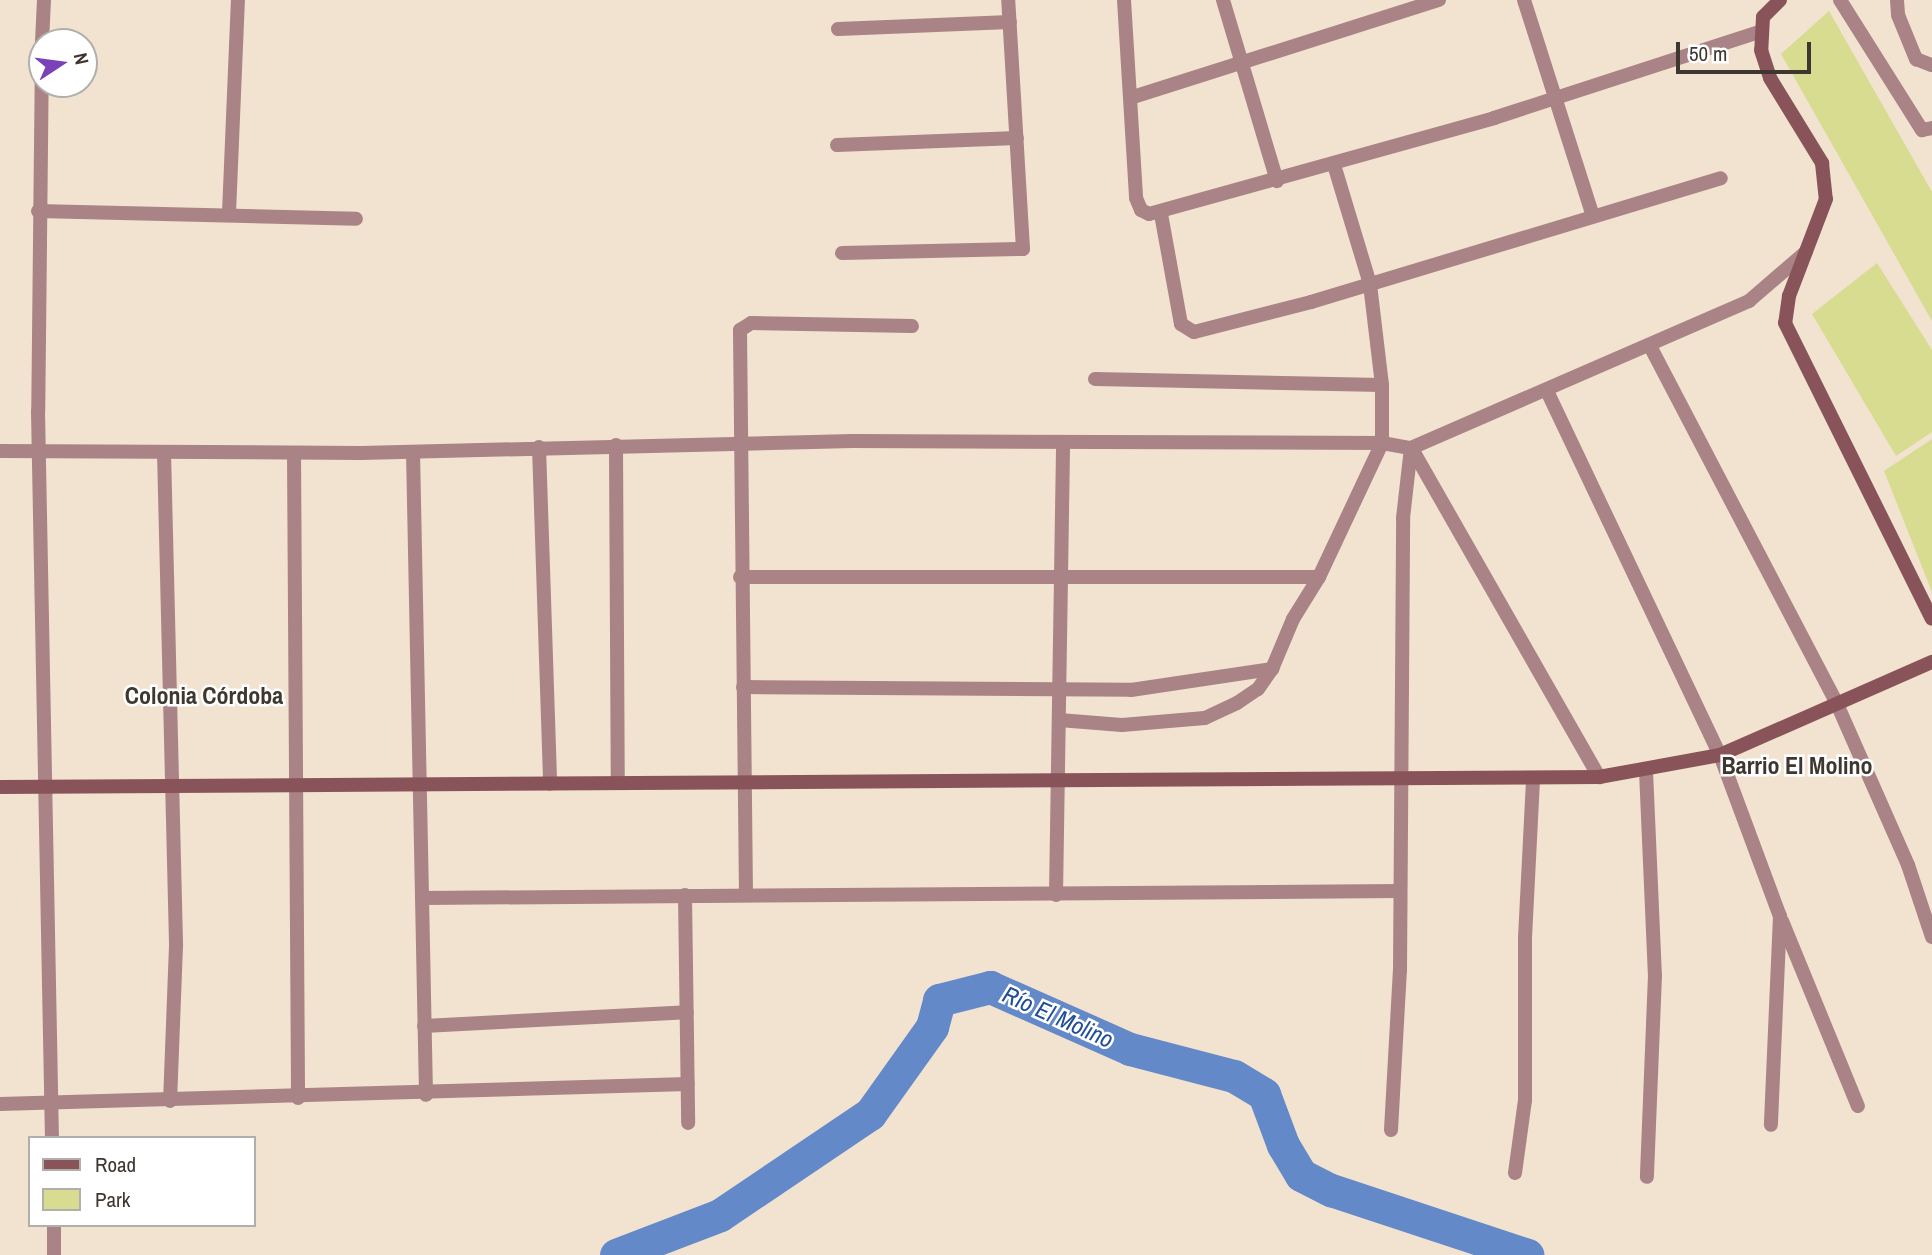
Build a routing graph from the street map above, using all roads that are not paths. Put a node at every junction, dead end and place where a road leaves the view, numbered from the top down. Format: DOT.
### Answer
graph roads {
  1 [pos="44,0"];
  2 [pos="238,0"];
  3 [pos="1009,0"];
  4 [pos="1124,0"];
  5 [pos="1223,0"];
  6 [pos="1439,0"];
  7 [pos="1524,0"];
  8 [pos="1780,0"];
  9 [pos="1840,0"];
  10 [pos="1897,0"];
  11 [pos="1010,22"];
  12 [pos="43,28"];
  13 [pos="838,29"];
  14 [pos="1759,32"];
  15 [pos="1242,63"];
  16 [pos="1932,65"];
  17 [pos="1133,97"];
  18 [pos="41,98"];
  19 [pos="1555,99"];
  20 [pos="1927,129"];
  21 [pos="1017,138"];
  22 [pos="837,145"];
  23 [pos="1334,164"];
  24 [pos="1721,178"];
  25 [pos="1276,181"];
  26 [pos="38,211"];
  27 [pos="229,213"];
  28 [pos="1161,214"];
  29 [pos="1593,216"];
  30 [pos="356,219"];
  31 [pos="1806,252"];
  32 [pos="842,253"];
  33 [pos="1370,284"];
  34 [pos="912,326"];
  35 [pos="1650,346"];
  36 [pos="1095,379"];
  37 [pos="1382,385"];
  38 [pos="1547,391"];
  39 [pos="738,443"];
  40 [pos="1063,443"];
  41 [pos="1382,443"];
  42 [pos="616,445"];
  43 [pos="539,447"];
  44 [pos="1411,448"];
  45 [pos="0,451"];
  46 [pos="39,451"];
  47 [pos="164,452"];
  48 [pos="413,452"];
  49 [pos="294,453"];
  50 [pos="740,577"];
  51 [pos="1061,577"];
  52 [pos="1319,577"];
  53 [pos="1932,619"];
  54 [pos="1932,663"];
  55 [pos="1272,669"];
  56 [pos="743,687"];
  57 [pos="1059,691"];
  58 [pos="1837,704"];
  59 [pos="1059,720"];
  60 [pos="1720,755"];
  61 [pos="1646,771"];
  62 [pos="1599,777"];
  63 [pos="1402,779"];
  64 [pos="1533,780"];
  65 [pos="1058,781"];
  66 [pos="744,782"];
  67 [pos="618,783"];
  68 [pos="550,784"];
  69 [pos="296,785"];
  70 [pos="421,785"];
  71 [pos="173,786"];
  72 [pos="0,787"];
  73 [pos="48,787"];
  74 [pos="1400,891"];
  75 [pos="685,895"];
  76 [pos="746,895"];
  77 [pos="1056,895"];
  78 [pos="422,898"];
  79 [pos="1780,916"];
  80 [pos="1932,937"];
  81 [pos="687,1012"];
  82 [pos="424,1026"];
  83 [pos="688,1084"];
  84 [pos="425,1095"];
  85 [pos="298,1098"];
  86 [pos="170,1101"];
  87 [pos="0,1104"];
  88 [pos="51,1104"];
  89 [pos="1858,1106"];
  90 [pos="688,1123"];
  91 [pos="1771,1125"];
  92 [pos="1391,1130"];
  93 [pos="52,1136"];
  94 [pos="1515,1173"];
  95 [pos="1647,1177"];
  96 [pos="54,1227"];
  97 [pos="54,1255"];
  1 -- 12 [label="street"];
  2 -- 27 [label="street"];
  3 -- 11 [label="street"];
  4 -- 17 [label="street"];
  5 -- 15 [label="street"];
  6 -- 15 [label="street"];
  7 -- 19 [label="street"];
  8 -- 14 [label="street"];
  9 -- 20 [label="street"];
  10 -- 16 [label="street"];
  11 -- 13 [label="street"];
  11 -- 21 [label="street"];
  14 -- 19 [label="street"];
  14 -- 31 [label="street"];
  15 -- 17 [label="street"];
  15 -- 25 [label="street"];
  17 -- 28 [label="street"];
  18 -- 26 [label="street"];
  19 -- 23 [label="street"];
  19 -- 29 [label="street"];
  21 -- 22 [label="street"];
  21 -- 32 [label="street"];
  23 -- 25 [label="street"];
  23 -- 33 [label="street"];
  24 -- 29 [label="street"];
  25 -- 28 [label="street"];
  26 -- 27 [label="street"];
  26 -- 46 [label="street"];
  27 -- 30 [label="street"];
  28 -- 33 [label="street"];
  29 -- 33 [label="street"];
  31 -- 35 [label="street"];
  31 -- 53 [label="street"];
  33 -- 37 [label="street"];
  34 -- 39 [label="street"];
  35 -- 38 [label="street"];
  35 -- 58 [label="street"];
  36 -- 37 [label="street"];
  37 -- 41 [label="street"];
  38 -- 44 [label="street"];
  38 -- 60 [label="street"];
  39 -- 40 [label="street"];
  39 -- 42 [label="street"];
  39 -- 50 [label="street"];
  40 -- 41 [label="street"];
  40 -- 51 [label="street"];
  41 -- 44 [label="street"];
  41 -- 52 [label="street"];
  42 -- 43 [label="street"];
  42 -- 67 [label="street"];
  43 -- 48 [label="street"];
  43 -- 68 [label="street"];
  44 -- 62 [label="street"];
  44 -- 63 [label="street"];
  45 -- 46 [label="street"];
  46 -- 47 [label="street"];
  46 -- 73 [label="street"];
  47 -- 49 [label="street"];
  47 -- 71 [label="street"];
  48 -- 49 [label="street"];
  48 -- 70 [label="street"];
  49 -- 69 [label="street"];
  50 -- 51 [label="street"];
  50 -- 56 [label="street"];
  51 -- 52 [label="street"];
  51 -- 57 [label="street"];
  52 -- 55 [label="street"];
  54 -- 58 [label="street"];
  55 -- 57 [label="street"];
  55 -- 59 [label="street"];
  56 -- 57 [label="street"];
  56 -- 66 [label="street"];
  57 -- 59 [label="street"];
  58 -- 60 [label="street"];
  58 -- 80 [label="street"];
  59 -- 65 [label="street"];
  60 -- 61 [label="street"];
  60 -- 79 [label="street"];
  61 -- 62 [label="street"];
  61 -- 95 [label="street"];
  62 -- 64 [label="street"];
  63 -- 64 [label="street"];
  63 -- 65 [label="street"];
  63 -- 74 [label="street"];
  64 -- 94 [label="street"];
  65 -- 66 [label="street"];
  65 -- 77 [label="street"];
  66 -- 67 [label="street"];
  66 -- 76 [label="street"];
  67 -- 68 [label="street"];
  68 -- 70 [label="street"];
  69 -- 70 [label="street"];
  69 -- 71 [label="street"];
  69 -- 85 [label="street"];
  70 -- 78 [label="street"];
  71 -- 73 [label="street"];
  71 -- 86 [label="street"];
  72 -- 73 [label="street"];
  73 -- 88 [label="street"];
  74 -- 77 [label="street"];
  74 -- 92 [label="street"];
  75 -- 76 [label="street"];
  75 -- 78 [label="street"];
  75 -- 81 [label="street"];
  76 -- 77 [label="street"];
  78 -- 82 [label="street"];
  79 -- 89 [label="street"];
  79 -- 91 [label="street"];
  81 -- 82 [label="street"];
  81 -- 83 [label="street"];
  82 -- 84 [label="street"];
  83 -- 84 [label="street"];
  83 -- 90 [label="street"];
  84 -- 85 [label="street"];
  85 -- 86 [label="street"];
  86 -- 88 [label="street"];
  87 -- 88 [label="street"];
  88 -- 93 [label="street"];
  96 -- 97 [label="street"];
}
